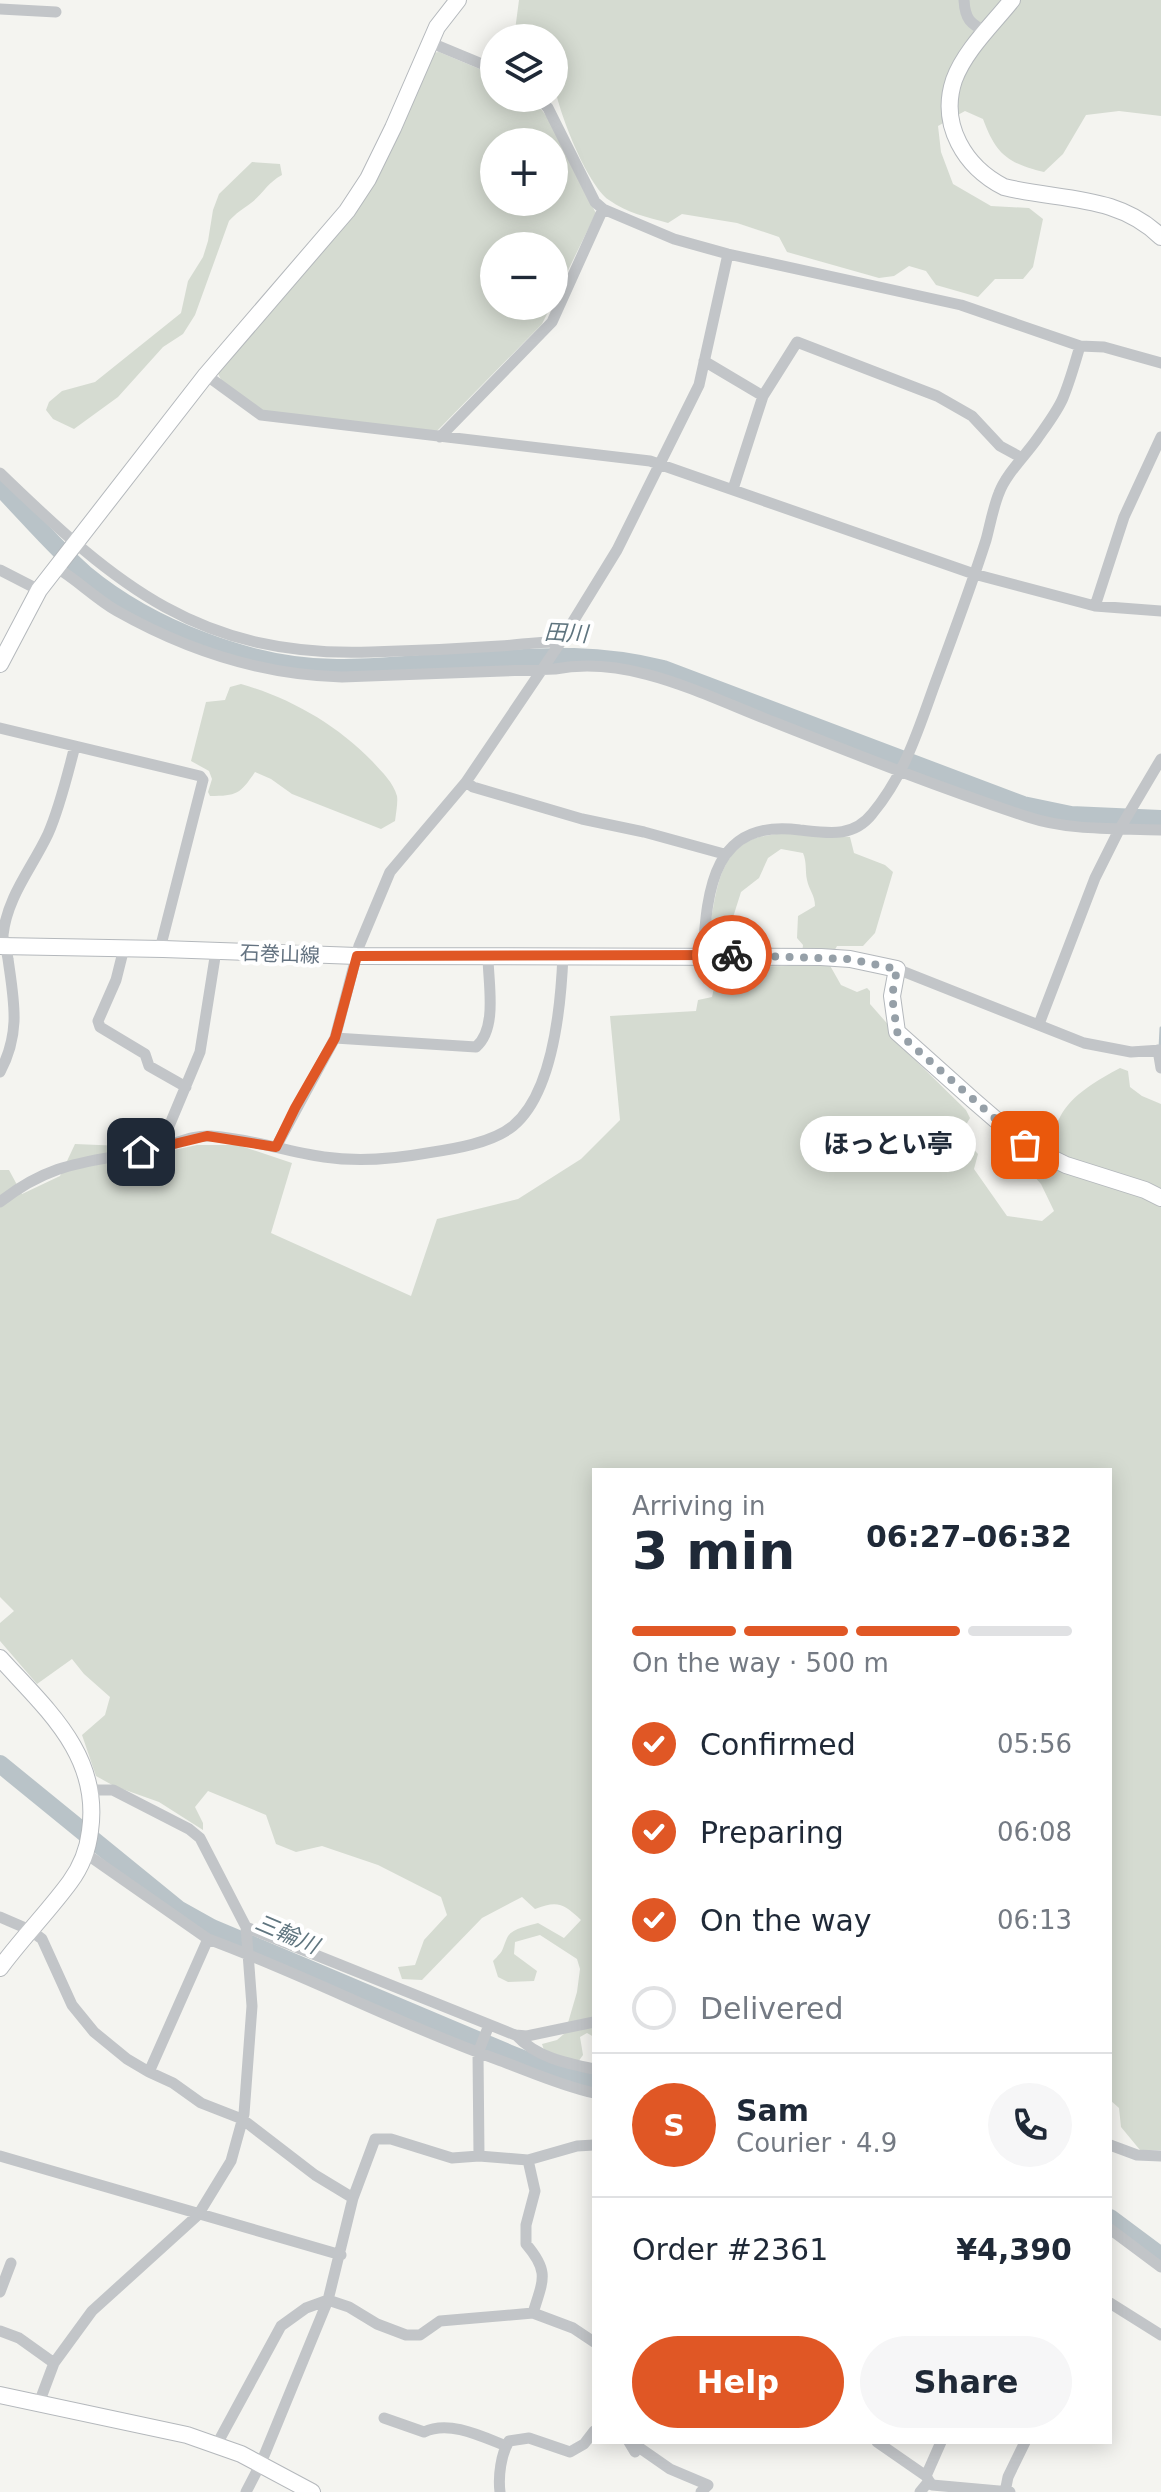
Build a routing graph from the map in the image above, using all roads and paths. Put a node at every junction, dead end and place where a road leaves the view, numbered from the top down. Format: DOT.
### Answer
graph roads {
  1 [pos="458,0"];
  2 [pos="964,0"];
  3 [pos="1012,0"];
  4 [pos="0,9"];
  5 [pos="56,12"];
  6 [pos="987,32"];
  7 [pos="429,42"];
  8 [pos="480,63"];
  9 [pos="550,112"];
  10 [pos="603,209"];
  11 [pos="1161,237"];
  12 [pos="728,254"];
  13 [pos="1080,346"];
  14 [pos="704,361"];
  15 [pos="1161,363"];
  16 [pos="206,375"];
  17 [pos="763,396"];
  18 [pos="440,437"];
  19 [pos="1161,437"];
  20 [pos="1022,458"];
  21 [pos="661,464"];
  22 [pos="0,473"];
  23 [pos="733,489"];
  24 [pos="74,545"];
  25 [pos="58,566"];
  26 [pos="0,570"];
  27 [pos="974,574"];
  28 [pos="39,590"];
  29 [pos="1095,606"];
  30 [pos="1161,611"];
  31 [pos="559,644"];
  32 [pos="0,663"];
  33 [pos="545,665"];
  34 [pos="0,728"];
  35 [pos="75,746"];
  36 [pos="1161,759"];
  37 [pos="902,770"];
  38 [pos="466,782"];
  39 [pos="1121,827"];
  40 [pos="1161,830"];
  41 [pos="724,854"];
  42 [pos="2,946"];
  43 [pos="124,948"];
  44 [pos="163,949"];
  45 [pos="216,951"];
  46 [pos="563,955"];
  47 [pos="703,955"];
  48 [pos="357,956"];
  49 [pos="488,956"];
  50 [pos="897,969"];
  51 [pos="1039,1024"];
  52 [pos="335,1038"];
  53 [pos="1159,1050"];
  54 [pos="1161,1068"];
  55 [pos="0,1072"];
  56 [pos="186,1087"];
  57 [pos="163,1147"];
  58 [pos="276,1147"];
  59 [pos="1161,1198"];
  60 [pos="0,1202"];
  61 [pos="0,1658"];
  62 [pos="91,1790"];
  63 [pos="86,1851"];
  64 [pos="0,1917"];
  65 [pos="246,1929"];
  66 [pos="30,1930"];
  67 [pos="208,1939"];
  68 [pos="248,1953"];
  69 [pos="0,1968"];
  70 [pos="592,2022"];
  71 [pos="487,2029"];
  72 [pos="515,2035"];
  73 [pos="478,2050"];
  74 [pos="592,2068"];
  75 [pos="149,2072"];
  76 [pos="592,2092"];
  77 [pos="242,2119"];
  78 [pos="592,2145"];
  79 [pos="1112,2146"];
  80 [pos="0,2156"];
  81 [pos="479,2156"];
  82 [pos="1161,2156"];
  83 [pos="528,2160"];
  84 [pos="353,2198"];
  85 [pos="198,2215"];
  86 [pos="1112,2230"];
  87 [pos="341,2255"];
  88 [pos="11,2263"];
  89 [pos="1161,2267"];
  90 [pos="0,2292"];
  91 [pos="328,2300"];
  92 [pos="1112,2304"];
  93 [pos="533,2313"];
  94 [pos="0,2331"];
  95 [pos="1161,2335"];
  96 [pos="592,2341"];
  97 [pos="54,2363"];
  98 [pos="0,2395"];
  99 [pos="39,2403"];
  100 [pos="384,2418"];
  101 [pos="592,2434"];
  102 [pos="217,2444"];
  103 [pos="630,2444"];
  104 [pos="880,2444"];
  105 [pos="940,2444"];
  106 [pos="1024,2444"];
  107 [pos="506,2446"];
  108 [pos="261,2463"];
  109 [pos="927,2478"];
  110 [pos="246,2492"];
  111 [pos="312,2492"];
  112 [pos="500,2492"];
  113 [pos="701,2492"];
  114 [pos="920,2492"];
  115 [pos="1008,2492"];
  1 -- 7 [label="street"];
  2 -- 6 [label="street"];
  3 -- 6 [label="street"];
  4 -- 5 [label="street"];
  6 -- 11 [label="street"];
  7 -- 8 [label="street"];
  7 -- 16 [label="street"];
  9 -- 10 [label="street"];
  10 -- 12 [label="street"];
  10 -- 18 [label="street"];
  12 -- 13 [label="street"];
  12 -- 14 [label="street"];
  13 -- 15 [label="street"];
  13 -- 20 [label="street"];
  14 -- 17 [label="street"];
  14 -- 21 [label="street"];
  16 -- 18 [label="street"];
  16 -- 24 [label="street"];
  17 -- 20 [label="street"];
  17 -- 23 [label="street"];
  18 -- 21 [label="street"];
  19 -- 29 [label="street"];
  20 -- 27 [label="street"];
  21 -- 23 [label="street"];
  21 -- 31 [label="street"];
  22 -- 24 [label="street"];
  23 -- 27 [label="street"];
  24 -- 25 [label="street"];
  24 -- 31 [label="street"];
  25 -- 28 [label="street"];
  25 -- 33 [label="street"];
  26 -- 28 [label="street"];
  27 -- 29 [label="street"];
  27 -- 37 [label="street"];
  28 -- 32 [label="street"];
  29 -- 30 [label="street"];
  31 -- 33 [label="street"];
  33 -- 37 [label="street"];
  33 -- 38 [label="street"];
  34 -- 35 [label="street"];
  35 -- 42 [label="street"];
  35 -- 44 [label="street"];
  36 -- 39 [label="street"];
  37 -- 39 [label="street"];
  37 -- 41 [label="street"];
  38 -- 41 [label="street"];
  38 -- 48 [label="street"];
  39 -- 40 [label="street"];
  39 -- 51 [label="street"];
  41 -- 47 [label="street"];
  42 -- 43 [label="street, 石巻山線"];
  42 -- 55 [label="street"];
  43 -- 44 [label="street, 石巻山線"];
  43 -- 56 [label="street"];
  44 -- 45 [label="street, 石巻山線"];
  45 -- 48 [label="street, 石巻山線"];
  45 -- 56 [label="street"];
  46 -- 47 [label="street, 石巻山線"];
  46 -- 49 [label="street, 石巻山線"];
  46 -- 58 [label="street"];
  47 -- 50 [label="street, 石巻山線"];
  48 -- 49 [label="street, 石巻山線"];
  48 -- 52 [label="street"];
  49 -- 52 [label="street"];
  50 -- 51 [label="street"];
  50 -- 59 [label="street"];
  51 -- 53 [label="street"];
  52 -- 58 [label="street"];
  53 -- 54 [label="street"];
  56 -- 57 [label="street"];
  57 -- 58 [label="street"];
  57 -- 60 [label="street"];
  61 -- 62 [label="street"];
  62 -- 63 [label="street"];
  62 -- 65 [label="street"];
  63 -- 66 [label="street"];
  63 -- 67 [label="street"];
  64 -- 66 [label="street"];
  65 -- 68 [label="street"];
  65 -- 71 [label="street"];
  66 -- 69 [label="street"];
  66 -- 75 [label="street"];
  67 -- 68 [label="street"];
  67 -- 75 [label="street"];
  68 -- 73 [label="street"];
  68 -- 77 [label="street"];
  70 -- 72 [label="street"];
  71 -- 72 [label="street"];
  71 -- 73 [label="street"];
  72 -- 74 [label="street"];
  73 -- 76 [label="street"];
  73 -- 81 [label="street"];
  75 -- 77 [label="street"];
  77 -- 84 [label="street"];
  77 -- 85 [label="street"];
  78 -- 83 [label="street"];
  79 -- 82 [label="street"];
  80 -- 85 [label="street"];
  81 -- 83 [label="street"];
  81 -- 84 [label="street"];
  83 -- 93 [label="street"];
  84 -- 87 [label="street"];
  85 -- 87 [label="street"];
  85 -- 97 [label="street"];
  86 -- 89 [label="street"];
  87 -- 91 [label="street"];
  88 -- 90 [label="street"];
  91 -- 93 [label="street"];
  91 -- 102 [label="street"];
  91 -- 108 [label="street"];
  92 -- 95 [label="street"];
  93 -- 96 [label="street"];
  94 -- 97 [label="street"];
  97 -- 99 [label="street"];
  98 -- 99 [label="street"];
  99 -- 102 [label="street"];
  100 -- 107 [label="street"];
  101 -- 107 [label="street"];
  102 -- 108 [label="street"];
  103 -- 113 [label="street"];
  104 -- 109 [label="street"];
  105 -- 109 [label="street"];
  106 -- 115 [label="street"];
  107 -- 112 [label="street"];
  108 -- 110 [label="street"];
  108 -- 111 [label="street"];
  109 -- 114 [label="street"];
  109 -- 115 [label="street"];
}
